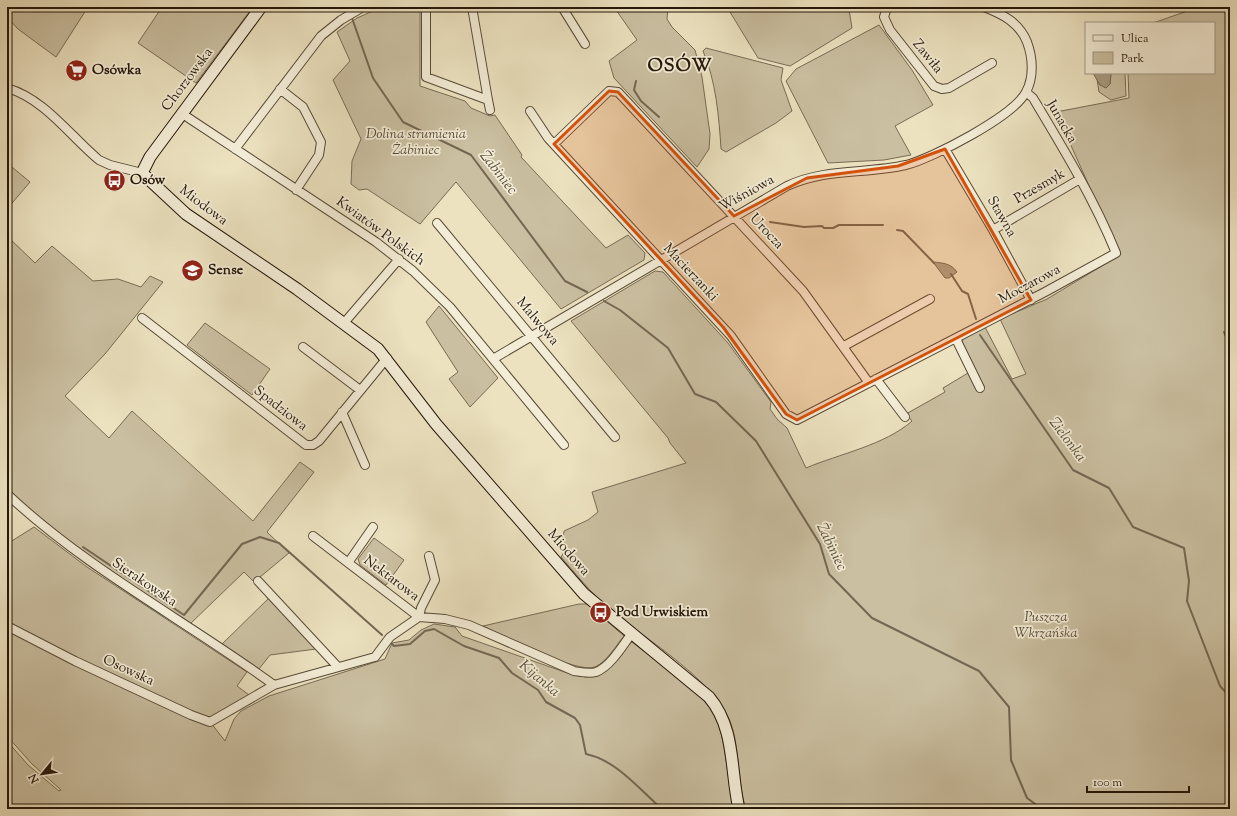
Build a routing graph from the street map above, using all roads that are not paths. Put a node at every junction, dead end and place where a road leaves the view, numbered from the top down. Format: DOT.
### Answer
graph roads {
  1 [pos="261,7"];
  2 [pos="363,7"];
  3 [pos="426,7"];
  4 [pos="472,7"];
  5 [pos="562,7"];
  6 [pos="887,7"];
  7 [pos="984,7"];
  8 [pos="1003,11"];
  9 [pos="585,44"];
  10 [pos="992,63"];
  11 [pos="7,88"];
  12 [pos="280,89"];
  13 [pos="1026,92"];
  14 [pos="488,100"];
  15 [pos="490,110"];
  16 [pos="530,111"];
  17 [pos="181,113"];
  18 [pos="554,144"];
  19 [pos="235,149"];
  20 [pos="945,150"];
  21 [pos="142,174"];
  22 [pos="1080,179"];
  23 [pos="296,190"];
  24 [pos="734,216"];
  25 [pos="437,223"];
  26 [pos="994,230"];
  27 [pos="1116,253"];
  28 [pos="398,259"];
  29 [pos="660,260"];
  30 [pos="930,299"];
  31 [pos="1031,300"];
  32 [pos="142,318"];
  33 [pos="344,323"];
  34 [pos="531,335"];
  35 [pos="956,339"];
  36 [pos="844,346"];
  37 [pos="303,347"];
  38 [pos="386,358"];
  39 [pos="493,359"];
  40 [pos="872,381"];
  41 [pos="980,388"];
  42 [pos="360,390"];
  43 [pos="342,412"];
  44 [pos="905,417"];
  45 [pos="802,418"];
  46 [pos="615,437"];
  47 [pos="564,445"];
  48 [pos="366,465"];
  49 [pos="7,494"];
  50 [pos="373,527"];
  51 [pos="313,536"];
  52 [pos="429,556"];
  53 [pos="348,563"];
  54 [pos="258,581"];
  55 [pos="418,617"];
  56 [pos="7,626"];
  57 [pos="632,633"];
  58 [pos="337,666"];
  59 [pos="274,685"];
  60 [pos="740,809"];
  1 -- 17 [label="street, Chorzowska"];
  2 -- 12 [label="street"];
  3 -- 14 [label="street"];
  4 -- 14 [label="street"];
  5 -- 9 [label="street"];
  6 -- 10 [label="street, Zawiła"];
  7 -- 8 [label="street, Junacka"];
  8 -- 13 [label="street, Junacka"];
  11 -- 21 [label="street, Miodowa"];
  12 -- 19 [label="street"];
  12 -- 23 [label="street"];
  13 -- 20 [label="street, Wiśniowa"];
  13 -- 22 [label="street, Junacka"];
  14 -- 15 [label="street"];
  16 -- 18 [label="street, Macierzanki"];
  17 -- 19 [label="street, Kwiatów Polskich"];
  17 -- 21 [label="street, Chorzowska"];
  18 -- 24 [label="street, Urocza"];
  18 -- 29 [label="street, Macierzanki"];
  19 -- 23 [label="street, Kwiatów Polskich"];
  20 -- 24 [label="street, Wiśniowa"];
  20 -- 26 [label="street, Stawna"];
  21 -- 33 [label="street, Miodowa"];
  22 -- 26 [label="street, Przesmyk"];
  22 -- 27 [label="street, Junacka"];
  23 -- 28 [label="street, Kwiatów Polskich"];
  24 -- 29 [label="street, Wiśniowa"];
  24 -- 36 [label="street, Urocza"];
  25 -- 34 [label="street, Malwowa"];
  26 -- 31 [label="street, Stawna"];
  27 -- 31 [label="street, Moczarowa"];
  28 -- 33 [label="street"];
  28 -- 39 [label="street, Kwiatów Polskich"];
  29 -- 34 [label="street, Wiśniowa"];
  29 -- 45 [label="street, Macierzanki"];
  30 -- 36 [label="street"];
  31 -- 35 [label="street, Moczarowa"];
  32 -- 43 [label="street, Spadziowa"];
  33 -- 38 [label="street, Miodowa"];
  34 -- 39 [label="street, Wiśniowa"];
  34 -- 46 [label="street, Malwowa"];
  35 -- 40 [label="street, Moczarowa"];
  35 -- 41 [label="street"];
  36 -- 40 [label="street, Urocza"];
  37 -- 42 [label="street"];
  38 -- 42 [label="street, Spadziowa"];
  38 -- 57 [label="street, Miodowa"];
  39 -- 47 [label="street, Kwiatów Polskich"];
  40 -- 44 [label="street, Urocza"];
  40 -- 45 [label="street, Moczarowa"];
  42 -- 43 [label="street, Spadziowa"];
  43 -- 48 [label="street"];
  49 -- 59 [label="street, Sierakowska"];
  50 -- 53 [label="street, Nektarowa"];
  51 -- 53 [label="street, Nektarowa"];
  52 -- 55 [label="street"];
  53 -- 55 [label="street, Nektarowa"];
  54 -- 58 [label="street"];
  55 -- 57 [label="street"];
  55 -- 58 [label="street"];
  56 -- 59 [label="street, Osowska"];
  57 -- 60 [label="street, Miodowa"];
  58 -- 59 [label="street"];
}
